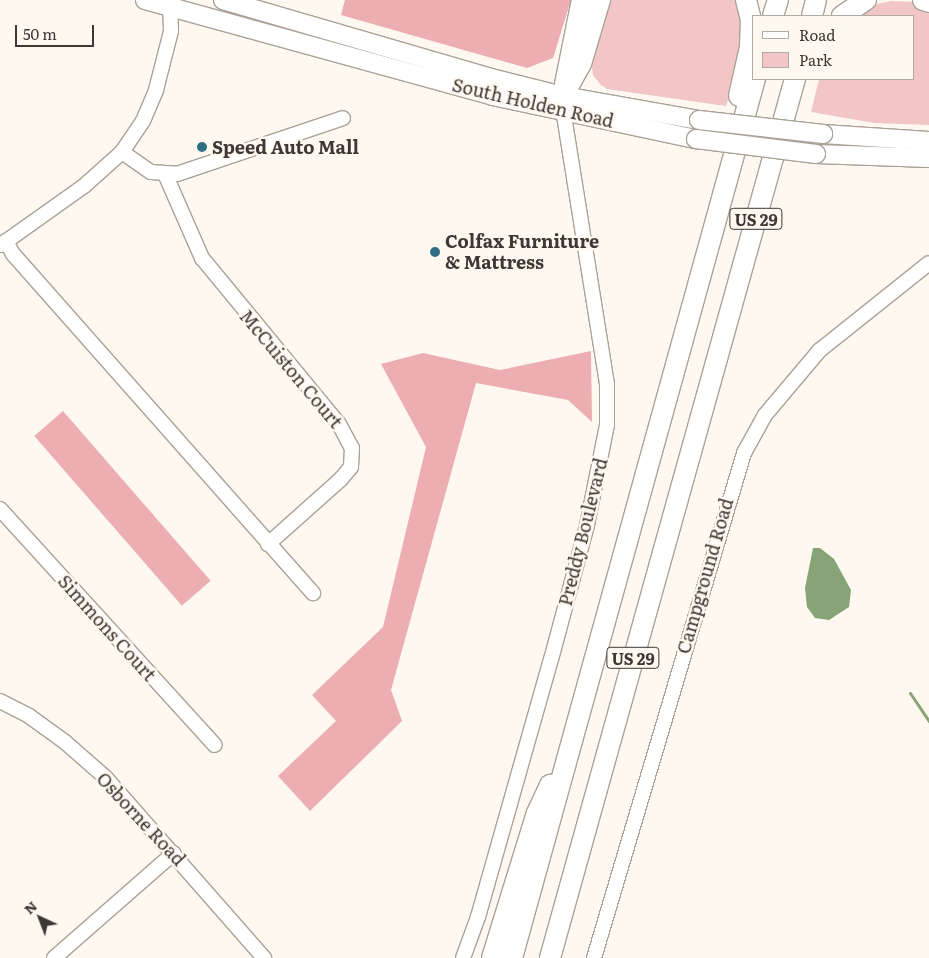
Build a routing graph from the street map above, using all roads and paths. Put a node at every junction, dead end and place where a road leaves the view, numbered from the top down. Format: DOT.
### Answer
graph roads {
  1 [pos="145,0"];
  2 [pos="222,0"];
  3 [pos="582,0"];
  4 [pos="600,0"];
  5 [pos="746,0"];
  6 [pos="778,0"];
  7 [pos="816,0"];
  8 [pos="866,0"];
  9 [pos="923,0"];
  10 [pos="929,2"];
  11 [pos="170,4"];
  12 [pos="773,15"];
  13 [pos="812,15"];
  14 [pos="844,15"];
  15 [pos="755,80"];
  16 [pos="795,80"];
  17 [pos="562,104"];
  18 [pos="343,118"];
  19 [pos="929,141"];
  20 [pos="736,145"];
  21 [pos="122,152"];
  22 [pos="929,158"];
  23 [pos="166,176"];
  24 [pos="3,244"];
  25 [pos="929,263"];
  26 [pos="0,509"];
  27 [pos="268,544"];
  28 [pos="312,593"];
  29 [pos="0,701"];
  30 [pos="576,729"];
  31 [pos="215,745"];
  32 [pos="174,853"];
  33 [pos="54,958"];
  34 [pos="264,958"];
  35 [pos="463,958"];
  36 [pos="492,958"];
  37 [pos="512,958"];
  38 [pos="550,958"];
  39 [pos="594,958"];
  1 -- 11 [label="main road, South Holden Road"];
  2 -- 17 [label="main road, South Holden Road"];
  3 -- 17 [label="highway"];
  4 -- 17 [label="highway"];
  5 -- 20 [label="highway"];
  6 -- 12 [label="highway"];
  7 -- 13 [label="highway"];
  8 -- 14 [label="highway"];
  9 -- 10 [label="highway"];
  11 -- 17 [label="main road, South Holden Road"];
  11 -- 21 [label="street"];
  15 -- 20 [label="highway, US 29"];
  16 -- 38 [label="highway, US 29"];
  17 -- 19 [label="main road, South Holden Road, bridge"];
  17 -- 22 [label="main road, South Holden Road, bridge"];
  17 -- 35 [label="street, Preddy Boulevard"];
  18 -- 23 [label="street"];
  20 -- 30 [label="highway, US 29"];
  21 -- 23 [label="street"];
  21 -- 24 [label="street"];
  23 -- 27 [label="street, McCuiston Court"];
  24 -- 27 [label="street"];
  25 -- 39 [label="street, Campground Road"];
  26 -- 31 [label="street, Simmons Court"];
  27 -- 28 [label="street"];
  29 -- 32 [label="street, Osborne Road"];
  30 -- 36 [label="highway"];
  30 -- 37 [label="highway, US 29"];
  32 -- 33 [label="street"];
  32 -- 34 [label="street, Osborne Road"];
}
